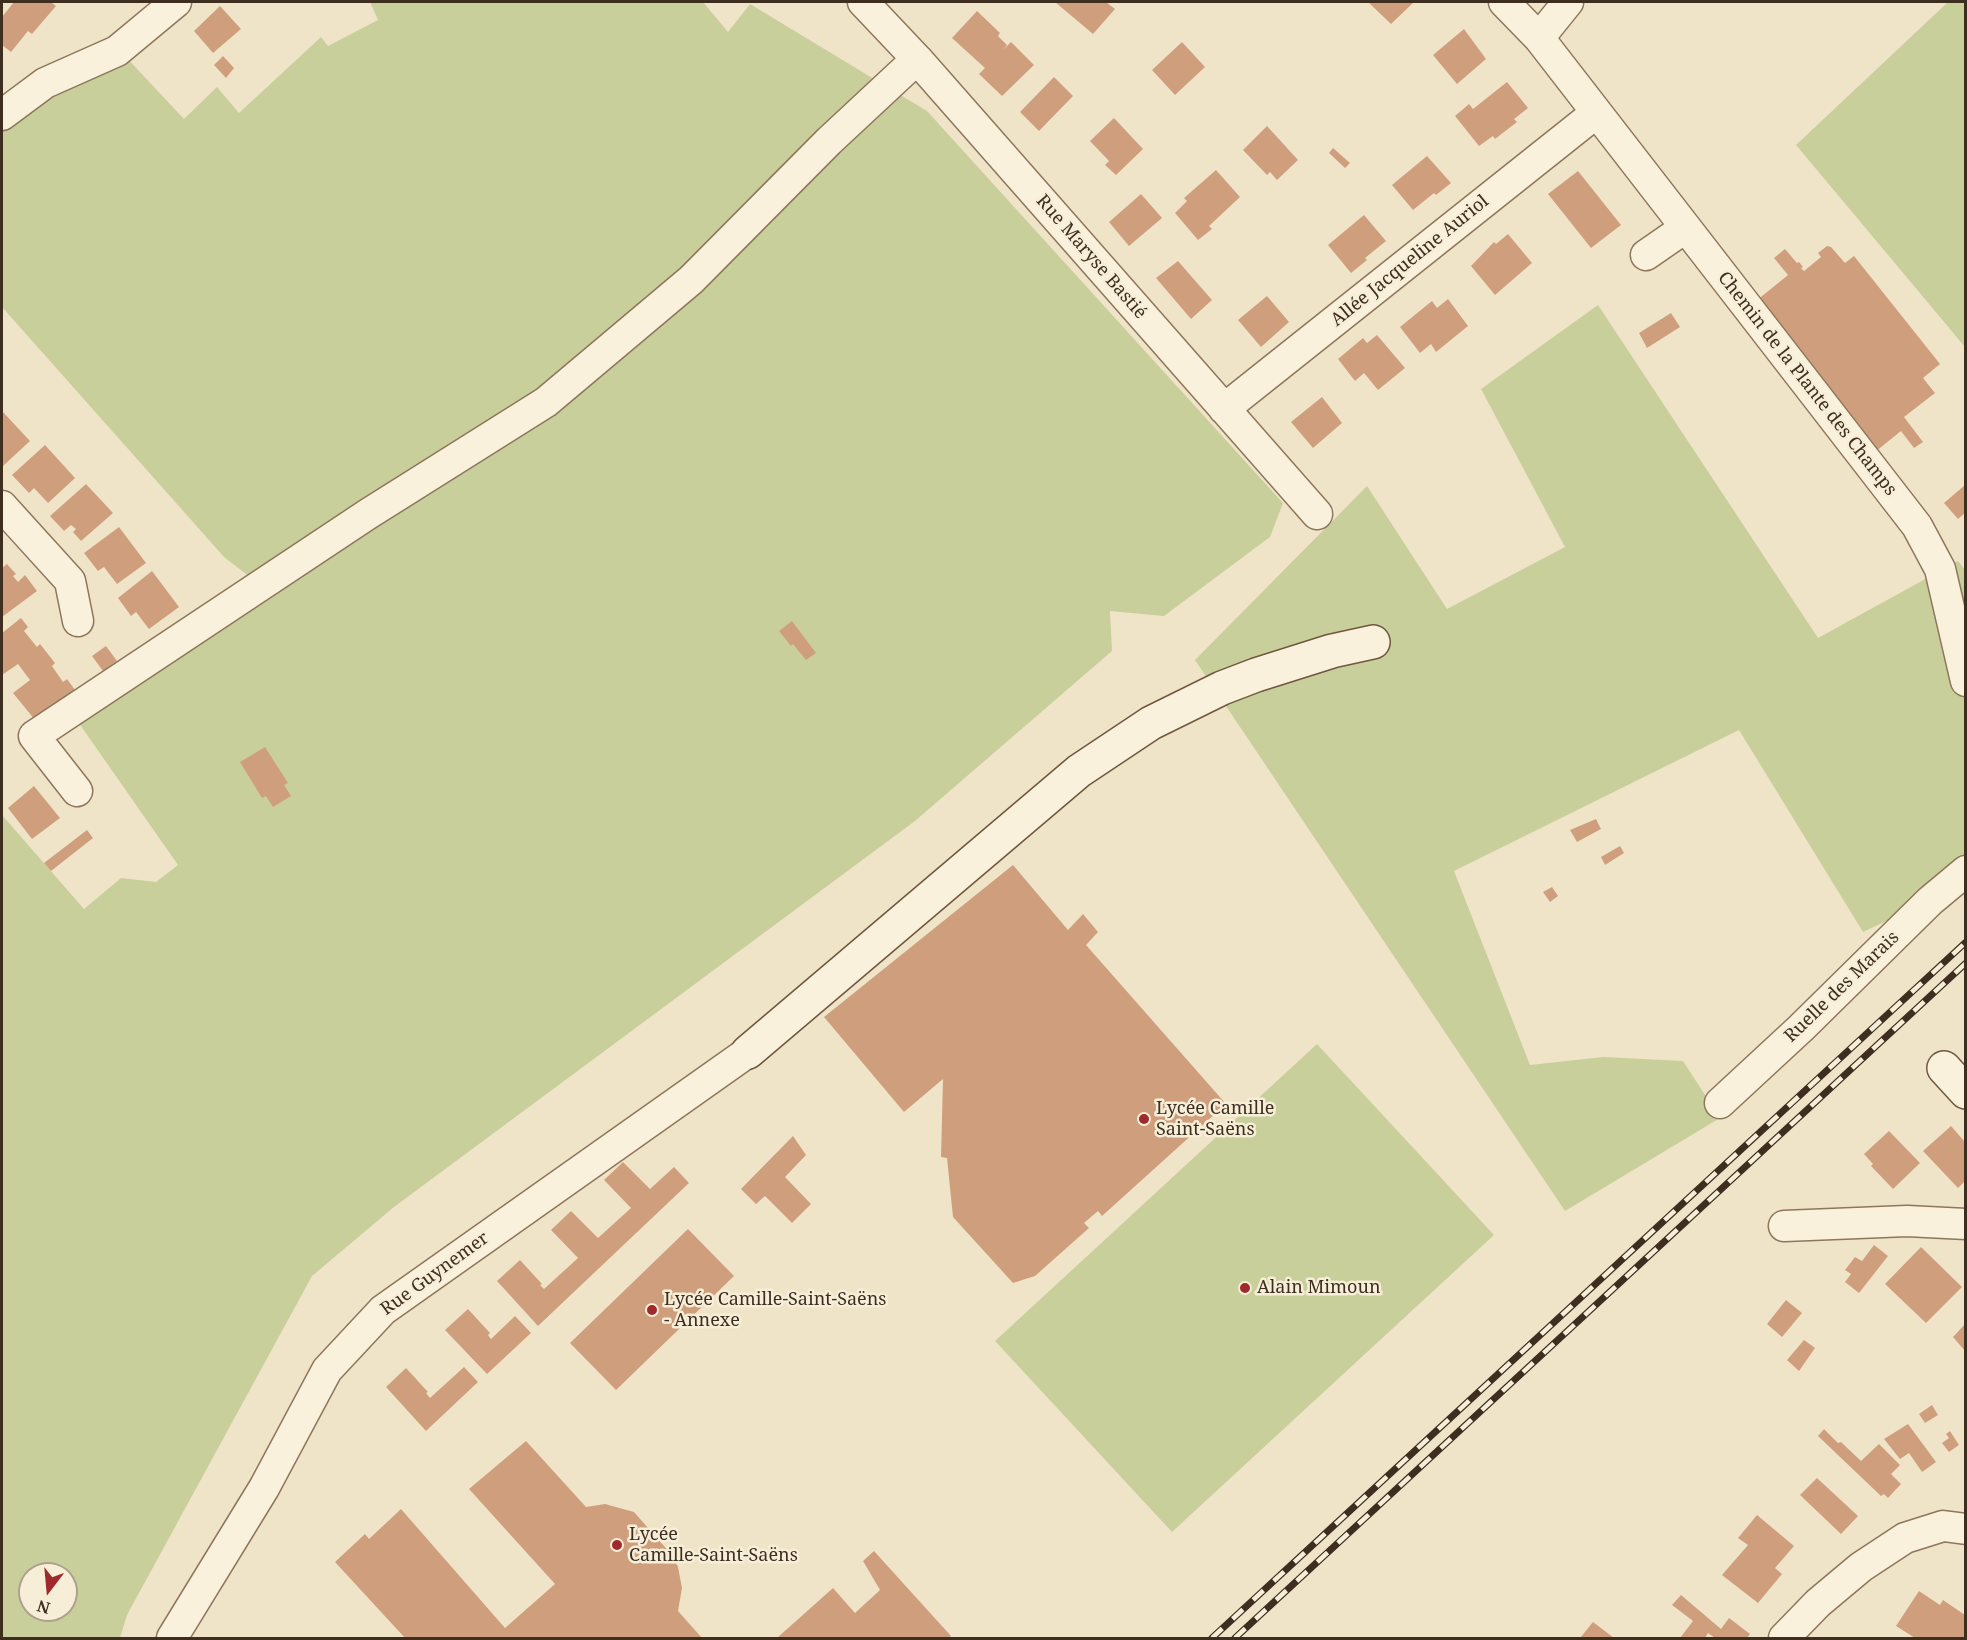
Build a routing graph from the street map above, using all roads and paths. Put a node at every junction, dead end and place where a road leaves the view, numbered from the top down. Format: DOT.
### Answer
graph roads {
  1 [pos="176,2"];
  2 [pos="863,2"];
  3 [pos="1504,2"];
  4 [pos="1568,2"];
  5 [pos="1539,38"];
  6 [pos="917,59"];
  7 [pos="1596,113"];
  8 [pos="2,115"];
  9 [pos="1685,228"];
  10 [pos="1647,255"];
  11 [pos="1224,409"];
  12 [pos="2,506"];
  13 [pos="1317,514"];
  14 [pos="78,621"];
  15 [pos="1372,642"];
  16 [pos="1965,681"];
  17 [pos="77,791"];
  18 [pos="1965,871"];
  19 [pos="748,1052"];
  20 [pos="1720,1103"];
  21 [pos="1965,1224"];
  22 [pos="1784,1226"];
  23 [pos="1965,1529"];
  24 [pos="172,1638"];
  25 [pos="1784,1638"];
  1 -- 8 [label="street"];
  2 -- 6 [label="street, Rue Maryse Bastié"];
  3 -- 5 [label="street, Chemin de la Plante des Champs"];
  4 -- 5 [label="street"];
  5 -- 7 [label="street, Chemin de la Plante des Champs"];
  6 -- 11 [label="street, Rue Maryse Bastié"];
  6 -- 17 [label="street"];
  7 -- 9 [label="street, Chemin de la Plante des Champs"];
  7 -- 11 [label="street, Allée Jacqueline Auriol"];
  9 -- 10 [label="street"];
  9 -- 16 [label="street, Chemin de la Plante des Champs"];
  11 -- 13 [label="street, Rue Maryse Bastié"];
  12 -- 14 [label="street"];
  15 -- 19 [label="main road"];
  18 -- 20 [label="street, Ruelle des Marais"];
  19 -- 24 [label="street, Rue Guynemer"];
  21 -- 22 [label="street"];
  23 -- 25 [label="street"];
}
